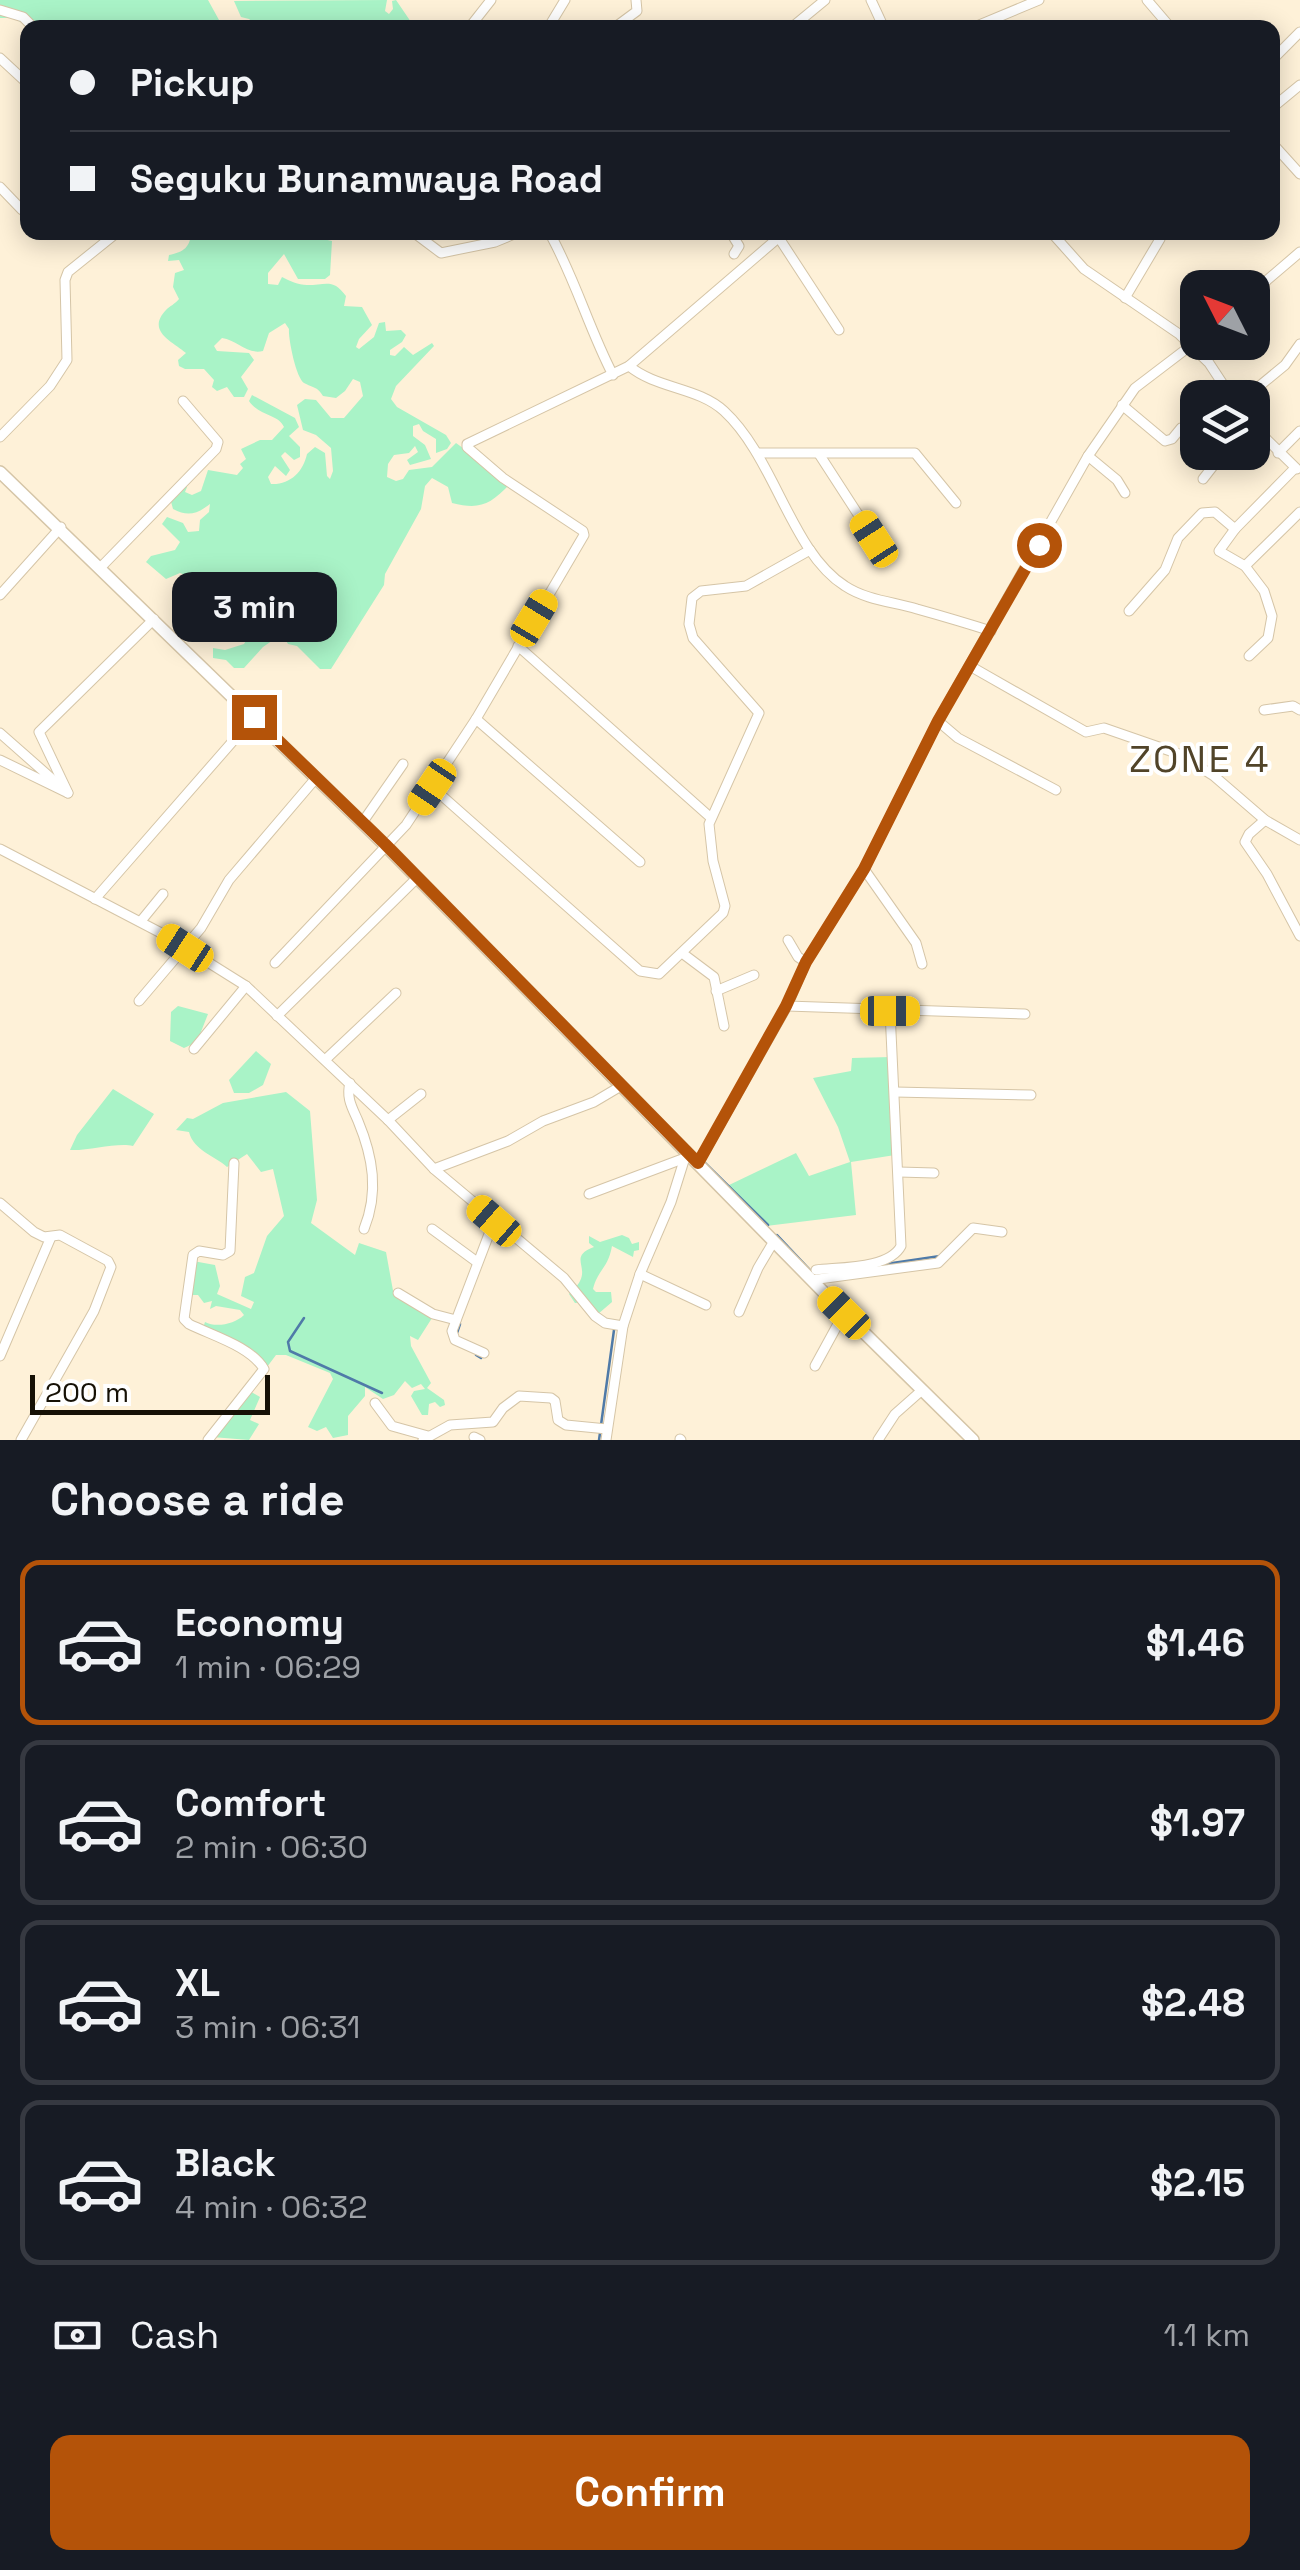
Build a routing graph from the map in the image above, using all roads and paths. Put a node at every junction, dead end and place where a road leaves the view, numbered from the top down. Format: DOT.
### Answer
graph roads {
  1 [pos="491,0"];
  2 [pos="636,0"];
  3 [pos="825,0"];
  4 [pos="1040,0"];
  5 [pos="1147,0"];
  6 [pos="0,10"];
  7 [pos="26,20"];
  8 [pos="475,20"];
  9 [pos="624,20"];
  10 [pos="801,20"];
  11 [pos="991,20"];
  12 [pos="1164,20"];
  13 [pos="1300,32"];
  14 [pos="1280,52"];
  15 [pos="0,58"];
  16 [pos="20,77"];
  17 [pos="1300,85"];
  18 [pos="1280,101"];
  19 [pos="1280,151"];
  20 [pos="1300,174"];
  21 [pos="0,187"];
  22 [pos="20,208"];
  23 [pos="108,240"];
  24 [pos="424,240"];
  25 [pos="500,240"];
  26 [pos="553,240"];
  27 [pos="736,240"];
  28 [pos="775,240"];
  29 [pos="784,240"];
  30 [pos="1058,240"];
  31 [pos="1159,240"];
  32 [pos="1300,252"];
  33 [pos="734,254"];
  34 [pos="1270,278"];
  35 [pos="1124,298"];
  36 [pos="839,330"];
  37 [pos="1180,333"];
  38 [pos="1300,344"];
  39 [pos="1180,353"];
  40 [pos="629,366"];
  41 [pos="613,375"];
  42 [pos="1266,380"];
  43 [pos="184,401"];
  44 [pos="1122,405"];
  45 [pos="1180,429"];
  46 [pos="1300,431"];
  47 [pos="0,437"];
  48 [pos="1270,444"];
  49 [pos="759,453"];
  50 [pos="1278,453"];
  51 [pos="819,454"];
  52 [pos="1088,456"];
  53 [pos="1298,469"];
  54 [pos="1210,470"];
  55 [pos="0,472"];
  56 [pos="1203,479"];
  57 [pos="1125,493"];
  58 [pos="956,504"];
  59 [pos="1300,512"];
  60 [pos="60,528"];
  61 [pos="1235,530"];
  62 [pos="874,539"];
  63 [pos="810,550"];
  64 [pos="1245,566"];
  65 [pos="101,567"];
  66 [pos="0,595"];
  67 [pos="1129,611"];
  68 [pos="154,619"];
  69 [pos="990,631"];
  70 [pos="518,646"];
  71 [pos="1249,656"];
  72 [pos="970,666"];
  73 [pos="1264,710"];
  74 [pos="1300,710"];
  75 [pos="254,717"];
  76 [pos="476,719"];
  77 [pos="938,721"];
  78 [pos="0,733"];
  79 [pos="0,760"];
  80 [pos="403,764"];
  81 [pos="316,778"];
  82 [pos="432,787"];
  83 [pos="1056,790"];
  84 [pos="68,793"];
  85 [pos="710,817"];
  86 [pos="1264,820"];
  87 [pos="362,822"];
  88 [pos="1300,840"];
  89 [pos="385,844"];
  90 [pos="0,849"];
  91 [pos="640,862"];
  92 [pos="864,869"];
  93 [pos="418,878"];
  94 [pos="164,894"];
  95 [pos="95,899"];
  96 [pos="141,922"];
  97 [pos="1300,936"];
  98 [pos="788,940"];
  99 [pos="185,948"];
  100 [pos="682,954"];
  101 [pos="806,962"];
  102 [pos="275,963"];
  103 [pos="922,964"];
  104 [pos="754,974"];
  105 [pos="246,986"];
  106 [pos="716,991"];
  107 [pos="396,993"];
  108 [pos="139,1002"];
  109 [pos="786,1006"];
  110 [pos="890,1011"];
  111 [pos="1025,1014"];
  112 [pos="277,1016"];
  113 [pos="724,1026"];
  114 [pos="194,1049"];
  115 [pos="325,1060"];
  116 [pos="350,1083"];
  117 [pos="622,1086"];
  118 [pos="896,1092"];
  119 [pos="421,1094"];
  120 [pos="1031,1095"];
  121 [pos="388,1120"];
  122 [pos="686,1154"];
  123 [pos="234,1163"];
  124 [pos="698,1163"];
  125 [pos="434,1169"];
  126 [pos="900,1172"];
  127 [pos="934,1173"];
  128 [pos="589,1194"];
  129 [pos="0,1203"];
  130 [pos="494,1221"];
  131 [pos="364,1228"];
  132 [pos="432,1228"];
  133 [pos="1002,1232"];
  134 [pos="51,1237"];
  135 [pos="774,1241"];
  136 [pos="477,1262"];
  137 [pos="640,1274"];
  138 [pos="814,1275"];
  139 [pos="398,1293"];
  140 [pos="706,1305"];
  141 [pos="739,1312"];
  142 [pos="844,1313"];
  143 [pos="456,1320"];
  144 [pos="623,1326"];
  145 [pos="484,1353"];
  146 [pos="0,1356"];
  147 [pos="815,1366"];
  148 [pos="921,1391"];
  149 [pos="375,1403"];
  150 [pos="606,1435"];
  151 [pos="426,1438"];
  152 [pos="967,1438"];
  153 [pos="20,1440"];
  154 [pos="208,1440"];
  155 [pos="878,1440"];
  1 -- 8 [label="street"];
  2 -- 9 [label="street"];
  3 -- 10 [label="street"];
  4 -- 11 [label="street"];
  5 -- 12 [label="street"];
  6 -- 7 [label="street"];
  13 -- 14 [label="street"];
  15 -- 16 [label="street"];
  17 -- 18 [label="street"];
  19 -- 20 [label="street"];
  21 -- 22 [label="street"];
  23 -- 47 [label="street"];
  24 -- 25 [label="street"];
  26 -- 41 [label="street"];
  27 -- 33 [label="street"];
  28 -- 40 [label="street"];
  29 -- 36 [label="street"];
  30 -- 35 [label="street"];
  31 -- 35 [label="street"];
  32 -- 34 [label="street"];
  35 -- 37 [label="street"];
  38 -- 42 [label="street"];
  39 -- 44 [label="street"];
  40 -- 41 [label="street"];
  40 -- 49 [label="street"];
  41 -- 70 [label="street"];
  43 -- 65 [label="street"];
  44 -- 45 [label="street"];
  44 -- 52 [label="street"];
  46 -- 50 [label="street"];
  48 -- 50 [label="street"];
  49 -- 51 [label="street"];
  49 -- 63 [label="street"];
  50 -- 53 [label="street"];
  51 -- 58 [label="street"];
  51 -- 62 [label="street"];
  52 -- 57 [label="street"];
  52 -- 69 [label="street"];
  53 -- 61 [label="street"];
  54 -- 56 [label="street"];
  55 -- 60 [label="main road"];
  59 -- 64 [label="street"];
  60 -- 65 [label="main road"];
  60 -- 66 [label="street"];
  61 -- 64 [label="street"];
  61 -- 67 [label="street"];
  63 -- 69 [label="street"];
  63 -- 85 [label="street"];
  64 -- 71 [label="street"];
  65 -- 68 [label="main road"];
  68 -- 75 [label="main road"];
  68 -- 84 [label="street"];
  69 -- 72 [label="street"];
  70 -- 76 [label="street"];
  70 -- 85 [label="street"];
  72 -- 77 [label="street"];
  72 -- 86 [label="street"];
  73 -- 74 [label="street"];
  75 -- 81 [label="main road"];
  75 -- 95 [label="street"];
  76 -- 82 [label="street"];
  76 -- 91 [label="street"];
  77 -- 83 [label="street"];
  77 -- 92 [label="street"];
  78 -- 84 [label="street"];
  79 -- 84 [label="street"];
  80 -- 87 [label="street"];
  81 -- 87 [label="main road"];
  81 -- 99 [label="street"];
  82 -- 89 [label="street"];
  82 -- 100 [label="street"];
  85 -- 100 [label="street"];
  86 -- 88 [label="street"];
  86 -- 97 [label="street"];
  87 -- 89 [label="main road"];
  89 -- 93 [label="main road"];
  89 -- 102 [label="street"];
  90 -- 95 [label="street"];
  92 -- 101 [label="street"];
  92 -- 103 [label="street"];
  93 -- 112 [label="street"];
  93 -- 117 [label="main road"];
  94 -- 96 [label="street"];
  95 -- 96 [label="street"];
  96 -- 99 [label="street"];
  98 -- 101 [label="street"];
  99 -- 105 [label="street"];
  99 -- 108 [label="street"];
  100 -- 106 [label="street"];
  101 -- 109 [label="street"];
  104 -- 106 [label="street"];
  105 -- 112 [label="street"];
  105 -- 114 [label="street"];
  106 -- 113 [label="street"];
  107 -- 115 [label="street"];
  109 -- 110 [label="street"];
  109 -- 124 [label="street"];
  110 -- 111 [label="street"];
  110 -- 118 [label="street"];
  112 -- 115 [label="street"];
  115 -- 116 [label="street"];
  116 -- 121 [label="street"];
  116 -- 131 [label="street"];
  117 -- 122 [label="main road"];
  117 -- 125 [label="street"];
  118 -- 120 [label="street"];
  118 -- 126 [label="street"];
  119 -- 121 [label="street"];
  121 -- 125 [label="street"];
  122 -- 124 [label="main road"];
  122 -- 128 [label="street"];
  122 -- 137 [label="street"];
  123 -- 154 [label="street"];
  124 -- 135 [label="main road"];
  125 -- 130 [label="street"];
  126 -- 127 [label="street"];
  126 -- 138 [label="street"];
  129 -- 134 [label="street"];
  130 -- 136 [label="street"];
  130 -- 144 [label="street"];
  132 -- 136 [label="street"];
  133 -- 138 [label="street"];
  134 -- 146 [label="street"];
  134 -- 153 [label="street"];
  135 -- 138 [label="main road"];
  135 -- 141 [label="street"];
  136 -- 143 [label="street"];
  137 -- 140 [label="street"];
  137 -- 144 [label="street"];
  138 -- 142 [label="main road"];
  139 -- 143 [label="street"];
  142 -- 147 [label="street"];
  142 -- 148 [label="main road"];
  143 -- 145 [label="street"];
  144 -- 150 [label="street"];
  148 -- 152 [label="main road"];
  148 -- 155 [label="street"];
  149 -- 151 [label="street"];
  150 -- 151 [label="street"];
}
